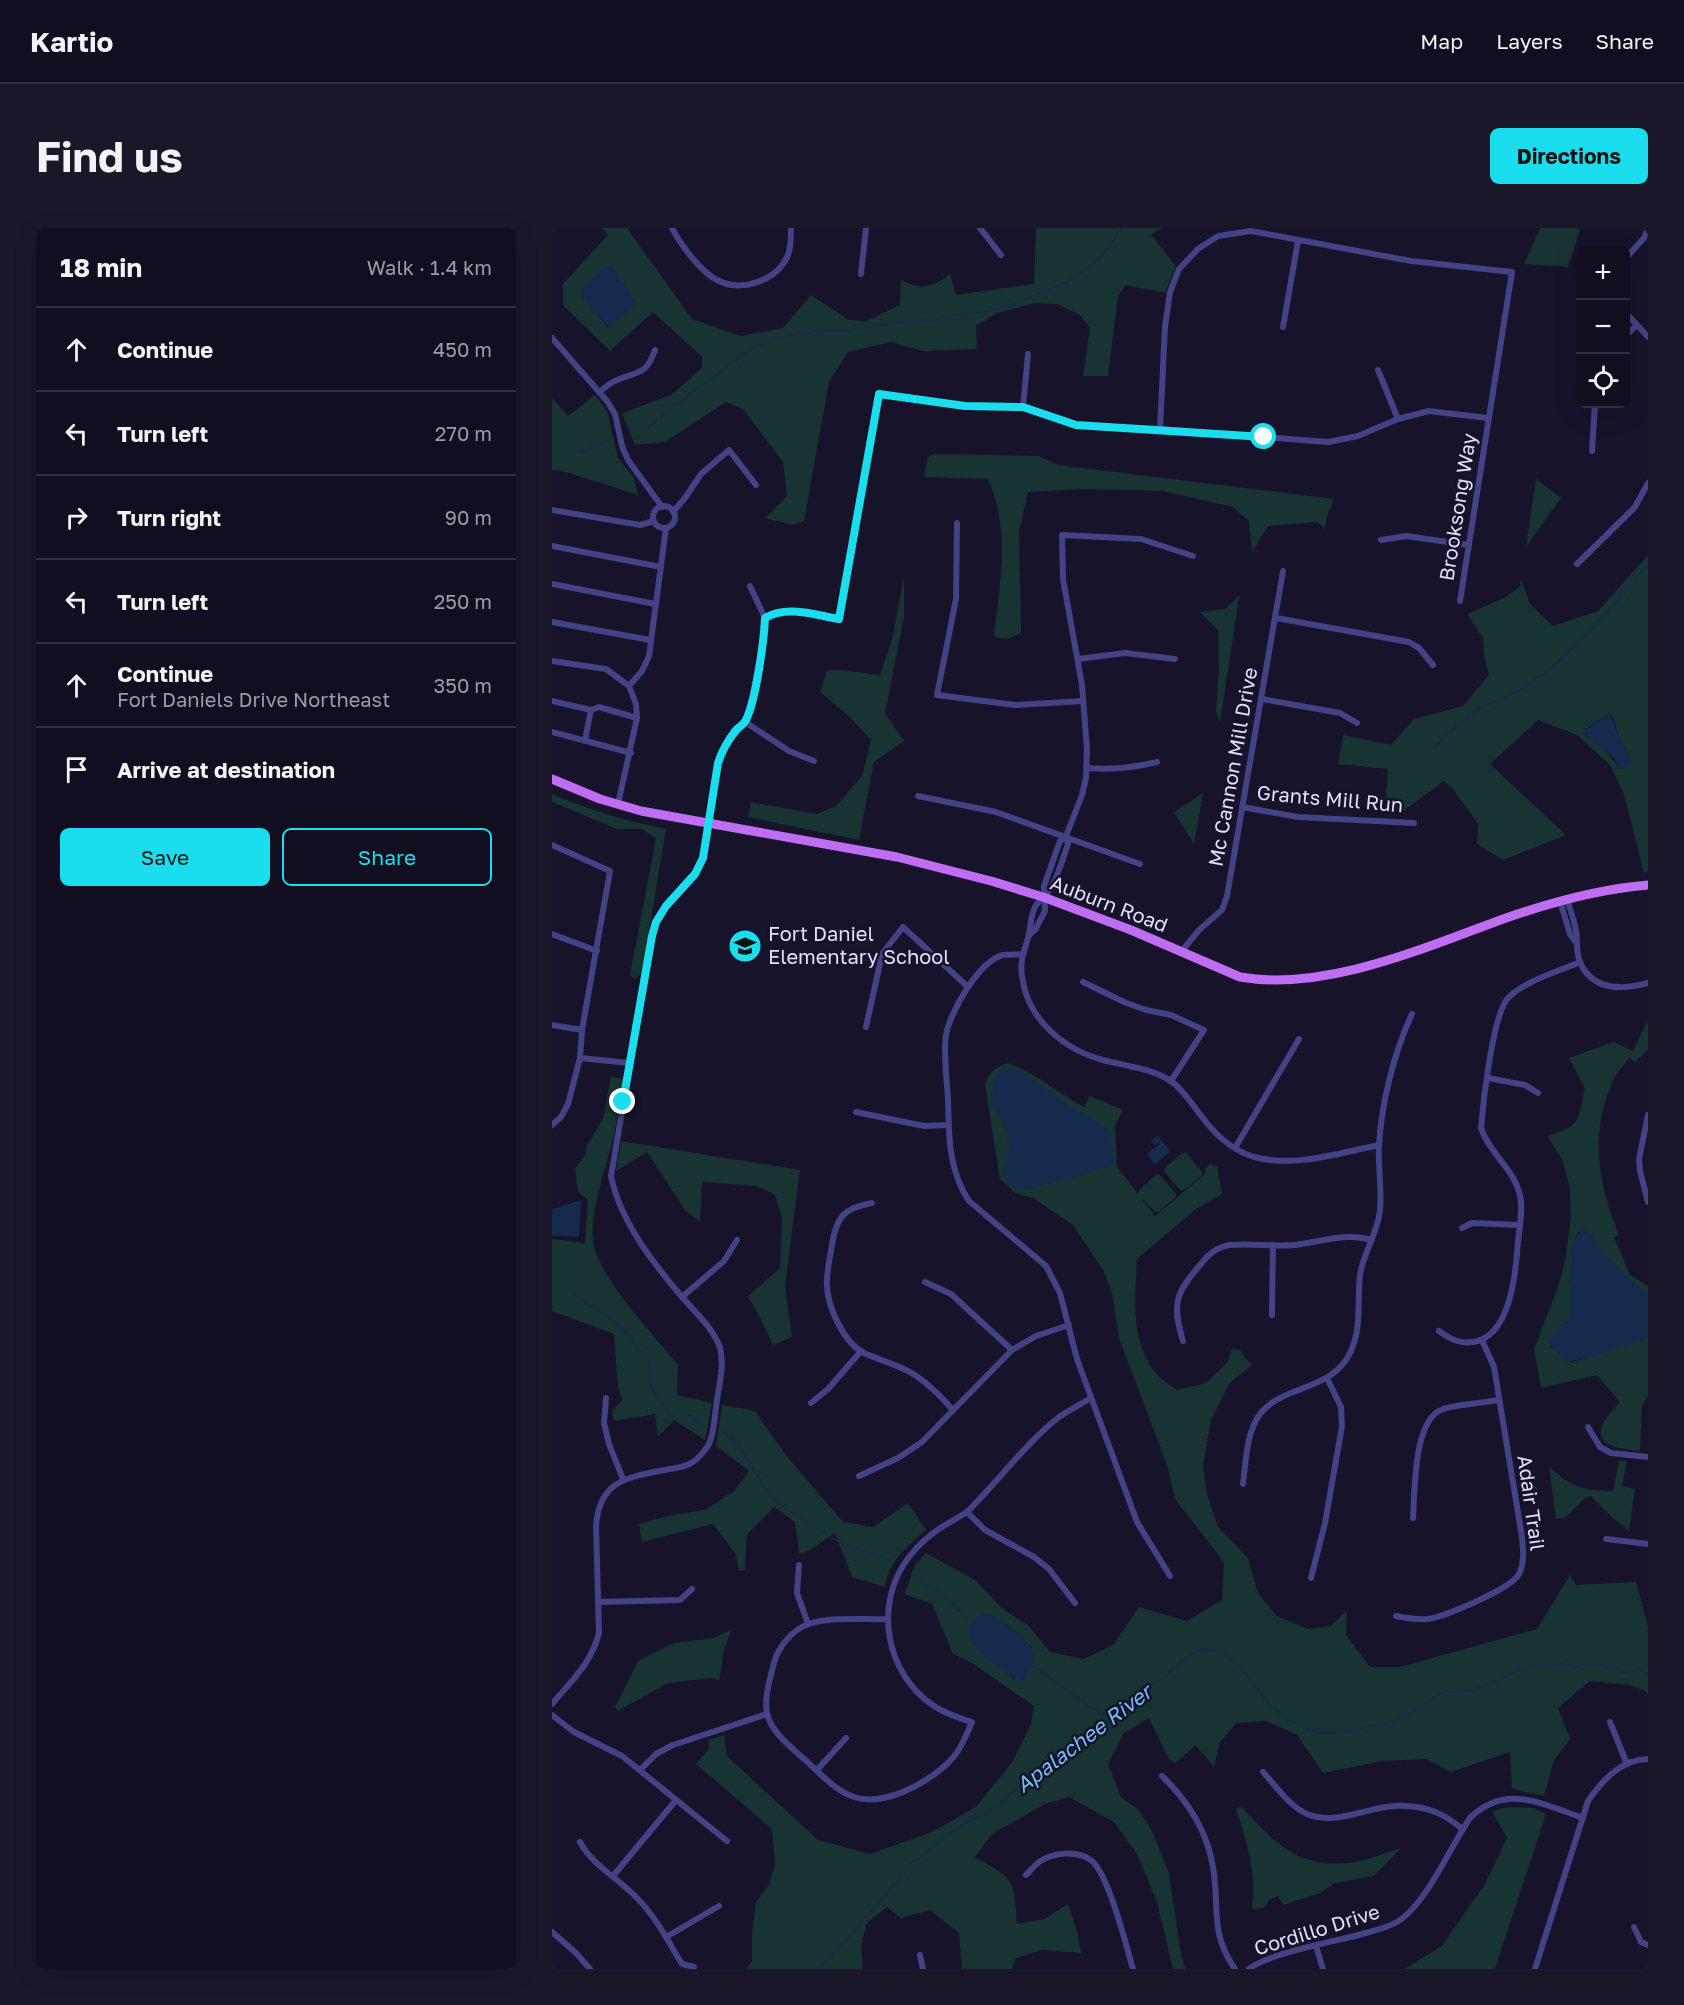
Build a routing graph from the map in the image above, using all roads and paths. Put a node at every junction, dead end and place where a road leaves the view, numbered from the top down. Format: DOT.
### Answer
graph roads {
  1 [pos="672,228"];
  2 [pos="791,228"];
  3 [pos="866,228"];
  4 [pos="980,228"];
  5 [pos="1648,228"];
  6 [pos="1298,241"];
  7 [pos="1630,254"];
  8 [pos="1001,255"];
  9 [pos="861,274"];
  10 [pos="1630,318"];
  11 [pos="1636,326"];
  12 [pos="1283,327"];
  13 [pos="1630,331"];
  14 [pos="552,338"];
  15 [pos="1648,338"];
  16 [pos="655,350"];
  17 [pos="1028,354"];
  18 [pos="1378,370"];
  19 [pos="599,392"];
  20 [pos="1023,407"];
  21 [pos="1595,408"];
  22 [pos="1488,418"];
  23 [pos="1398,419"];
  24 [pos="1160,429"];
  25 [pos="1592,451"];
  26 [pos="1648,483"];
  27 [pos="756,485"];
  28 [pos="662,507"];
  29 [pos="552,510"];
  30 [pos="673,512"];
  31 [pos="654,521"];
  32 [pos="957,523"];
  33 [pos="666,528"];
  34 [pos="1381,540"];
  35 [pos="1469,545"];
  36 [pos="552,546"];
  37 [pos="1193,556"];
  38 [pos="1577,564"];
  39 [pos="661,567"];
  40 [pos="1283,571"];
  41 [pos="552,584"];
  42 [pos="750,586"];
  43 [pos="1460,601"];
  44 [pos="655,604"];
  45 [pos="765,618"];
  46 [pos="1276,618"];
  47 [pos="552,622"];
  48 [pos="650,640"];
  49 [pos="1078,659"];
  50 [pos="1175,659"];
  51 [pos="552,661"];
  52 [pos="1433,665"];
  53 [pos="629,686"];
  54 [pos="1262,699"];
  55 [pos="1083,700"];
  56 [pos="552,701"];
  57 [pos="591,710"];
  58 [pos="637,718"];
  59 [pos="745,722"];
  60 [pos="1357,723"];
  61 [pos="552,732"];
  62 [pos="585,740"];
  63 [pos="631,753"];
  64 [pos="814,761"];
  65 [pos="1157,762"];
  66 [pos="1087,768"];
  67 [pos="552,779"];
  68 [pos="918,796"];
  69 [pos="618,804"];
  70 [pos="1242,807"];
  71 [pos="709,822"];
  72 [pos="1414,823"];
  73 [pos="1066,837"];
  74 [pos="552,845"];
  75 [pos="1140,864"];
  76 [pos="1648,885"];
  77 [pos="1043,897"];
  78 [pos="1564,900"];
  79 [pos="552,934"];
  80 [pos="597,951"];
  81 [pos="1181,952"];
  82 [pos="1022,954"];
  83 [pos="1580,962"];
  84 [pos="1083,982"];
  85 [pos="1648,982"];
  86 [pos="968,987"];
  87 [pos="1412,1014"];
  88 [pos="552,1025"];
  89 [pos="866,1027"];
  90 [pos="582,1030"];
  91 [pos="1299,1039"];
  92 [pos="580,1058"];
  93 [pos="630,1063"];
  94 [pos="1488,1078"];
  95 [pos="1171,1081"];
  96 [pos="1538,1093"];
  97 [pos="856,1112"];
  98 [pos="1648,1114"];
  99 [pos="552,1125"];
  100 [pos="948,1125"];
  101 [pos="1379,1145"];
  102 [pos="1234,1148"];
  103 [pos="1648,1202"];
  104 [pos="872,1203"];
  105 [pos="1520,1225"];
  106 [pos="1462,1228"];
  107 [pos="737,1240"];
  108 [pos="1372,1240"];
  109 [pos="1273,1245"];
  110 [pos="925,1282"];
  111 [pos="682,1297"];
  112 [pos="1272,1315"];
  113 [pos="1068,1325"];
  114 [pos="1439,1331"];
  115 [pos="1482,1340"];
  116 [pos="1183,1341"];
  117 [pos="1012,1350"];
  118 [pos="861,1351"];
  119 [pos="1327,1378"];
  120 [pos="606,1398"];
  121 [pos="1091,1398"];
  122 [pos="1499,1400"];
  123 [pos="811,1403"];
  124 [pos="953,1410"];
  125 [pos="1588,1427"];
  126 [pos="1648,1457"];
  127 [pos="859,1476"];
  128 [pos="623,1479"];
  129 [pos="1243,1484"];
  130 [pos="968,1512"];
  131 [pos="1413,1518"];
  132 [pos="1606,1539"];
  133 [pos="1648,1544"];
  134 [pos="799,1565"];
  135 [pos="1170,1576"];
  136 [pos="1311,1578"];
  137 [pos="692,1589"];
  138 [pos="598,1602"];
  139 [pos="1075,1603"];
  140 [pos="1396,1616"];
  141 [pos="887,1619"];
  142 [pos="807,1624"];
  143 [pos="552,1704"];
  144 [pos="767,1714"];
  145 [pos="552,1715"];
  146 [pos="1610,1722"];
  147 [pos="846,1738"];
  148 [pos="1648,1759"];
  149 [pos="1627,1764"];
  150 [pos="640,1770"];
  151 [pos="817,1770"];
  152 [pos="1263,1772"];
  153 [pos="1162,1776"];
  154 [pos="675,1800"];
  155 [pos="1583,1818"];
  156 [pos="1463,1829"];
  157 [pos="727,1841"];
  158 [pos="580,1842"];
  159 [pos="1026,1875"];
  160 [pos="613,1876"];
  161 [pos="719,1906"];
  162 [pos="1634,1927"];
  163 [pos="552,1932"];
  164 [pos="666,1937"];
  165 [pos="1648,1945"];
  166 [pos="1316,1946"];
  167 [pos="920,1956"];
  168 [pos="694,1967"];
  169 [pos="590,1969"];
  170 [pos="924,1969"];
  171 [pos="1134,1969"];
  172 [pos="1235,1969"];
  173 [pos="1249,1969"];
  174 [pos="1323,1969"];
  175 [pos="1535,1969"];
  1 -- 2 [label="street"];
  3 -- 9 [label="street"];
  4 -- 8 [label="street"];
  5 -- 7 [label="street"];
  6 -- 12 [label="street"];
  6 -- 22 [label="street, Brooksong Way"];
  6 -- 24 [label="street"];
  10 -- 11 [label="street"];
  11 -- 13 [label="street"];
  11 -- 15 [label="street"];
  14 -- 19 [label="street"];
  16 -- 19 [label="street"];
  17 -- 20 [label="street"];
  18 -- 23 [label="street"];
  19 -- 28 [label="street"];
  20 -- 24 [label="street"];
  20 -- 45 [label="street"];
  21 -- 25 [label="street"];
  22 -- 23 [label="street"];
  22 -- 35 [label="street, Brooksong Way"];
  23 -- 24 [label="street"];
  26 -- 38 [label="street"];
  27 -- 30 [label="street"];
  28 -- 30 [label="street"];
  28 -- 31 [label="street"];
  29 -- 31 [label="street"];
  30 -- 33 [label="street"];
  31 -- 33 [label="street"];
  32 -- 55 [label="street"];
  33 -- 39 [label="street"];
  34 -- 35 [label="street"];
  35 -- 43 [label="street, Brooksong Way"];
  36 -- 39 [label="street"];
  37 -- 49 [label="street"];
  39 -- 44 [label="street"];
  40 -- 46 [label="street, Mc Cannon Mill Drive"];
  41 -- 44 [label="street"];
  42 -- 45 [label="street"];
  44 -- 48 [label="street"];
  45 -- 59 [label="street"];
  46 -- 52 [label="street"];
  46 -- 54 [label="street, Mc Cannon Mill Drive"];
  47 -- 48 [label="street"];
  48 -- 53 [label="street"];
  49 -- 50 [label="street"];
  49 -- 55 [label="street"];
  51 -- 53 [label="street"];
  53 -- 58 [label="street"];
  54 -- 60 [label="street"];
  54 -- 70 [label="street, Mc Cannon Mill Drive"];
  55 -- 66 [label="street"];
  56 -- 57 [label="street"];
  57 -- 58 [label="street"];
  57 -- 62 [label="street"];
  58 -- 63 [label="street"];
  59 -- 64 [label="street"];
  59 -- 71 [label="street"];
  61 -- 62 [label="street"];
  62 -- 63 [label="street"];
  63 -- 69 [label="street"];
  65 -- 66 [label="street"];
  66 -- 73 [label="street"];
  67 -- 69 [label="main road, Auburn Road"];
  68 -- 73 [label="street"];
  69 -- 71 [label="main road, Auburn Road"];
  70 -- 72 [label="street, Grants Mill Run"];
  70 -- 81 [label="street, Mc Cannon Mill Drive"];
  71 -- 77 [label="main road, Auburn Road"];
  71 -- 93 [label="street"];
  73 -- 75 [label="street"];
  73 -- 77 [label="street"];
  74 -- 80 [label="street"];
  76 -- 78 [label="main road, Auburn Road"];
  77 -- 81 [label="main road, Auburn Road"];
  77 -- 82 [label="street"];
  78 -- 81 [label="main road, Auburn Road"];
  78 -- 83 [label="street"];
  79 -- 80 [label="street"];
  80 -- 90 [label="street"];
  82 -- 86 [label="street"];
  82 -- 95 [label="street"];
  83 -- 85 [label="street"];
  83 -- 94 [label="street"];
  84 -- 95 [label="street"];
  86 -- 89 [label="street"];
  86 -- 100 [label="street"];
  87 -- 101 [label="street"];
  88 -- 90 [label="street"];
  90 -- 92 [label="street"];
  91 -- 102 [label="street"];
  92 -- 93 [label="street"];
  92 -- 99 [label="street"];
  93 -- 111 [label="street"];
  94 -- 96 [label="street"];
  94 -- 105 [label="street"];
  95 -- 102 [label="street"];
  97 -- 100 [label="street"];
  98 -- 103 [label="street"];
  100 -- 113 [label="street"];
  101 -- 102 [label="street"];
  101 -- 108 [label="street"];
  104 -- 118 [label="street"];
  105 -- 106 [label="street"];
  105 -- 115 [label="street"];
  107 -- 111 [label="street"];
  108 -- 109 [label="street"];
  108 -- 119 [label="street"];
  109 -- 112 [label="street"];
  109 -- 116 [label="street"];
  110 -- 117 [label="street"];
  111 -- 128 [label="street"];
  113 -- 117 [label="street"];
  113 -- 121 [label="street"];
  114 -- 115 [label="street"];
  115 -- 122 [label="street, Adair Trail"];
  117 -- 124 [label="street"];
  118 -- 123 [label="street"];
  118 -- 124 [label="street"];
  119 -- 129 [label="street"];
  119 -- 136 [label="street"];
  120 -- 128 [label="street"];
  121 -- 130 [label="street"];
  121 -- 135 [label="street"];
  122 -- 131 [label="street"];
  122 -- 140 [label="street, Adair Trail"];
  124 -- 127 [label="street"];
  125 -- 126 [label="street"];
  128 -- 138 [label="street"];
  130 -- 139 [label="street"];
  130 -- 141 [label="street"];
  132 -- 133 [label="street"];
  134 -- 142 [label="street"];
  137 -- 138 [label="street"];
  138 -- 143 [label="street"];
  141 -- 142 [label="street"];
  141 -- 151 [label="street"];
  142 -- 144 [label="street"];
  144 -- 150 [label="street"];
  144 -- 151 [label="street"];
  145 -- 150 [label="street"];
  146 -- 149 [label="street"];
  147 -- 151 [label="street"];
  148 -- 149 [label="street"];
  149 -- 155 [label="street"];
  150 -- 154 [label="street"];
  152 -- 156 [label="street"];
  153 -- 172 [label="street"];
  154 -- 157 [label="street"];
  154 -- 160 [label="street"];
  155 -- 156 [label="street, Cordillo Drive"];
  155 -- 175 [label="street"];
  156 -- 166 [label="street, Cordillo Drive"];
  158 -- 160 [label="street"];
  159 -- 171 [label="street"];
  160 -- 164 [label="street"];
  161 -- 164 [label="street"];
  162 -- 165 [label="street"];
  163 -- 169 [label="street"];
  164 -- 168 [label="street"];
  166 -- 173 [label="street, Cordillo Drive"];
  166 -- 174 [label="street"];
  167 -- 170 [label="street"];
}
